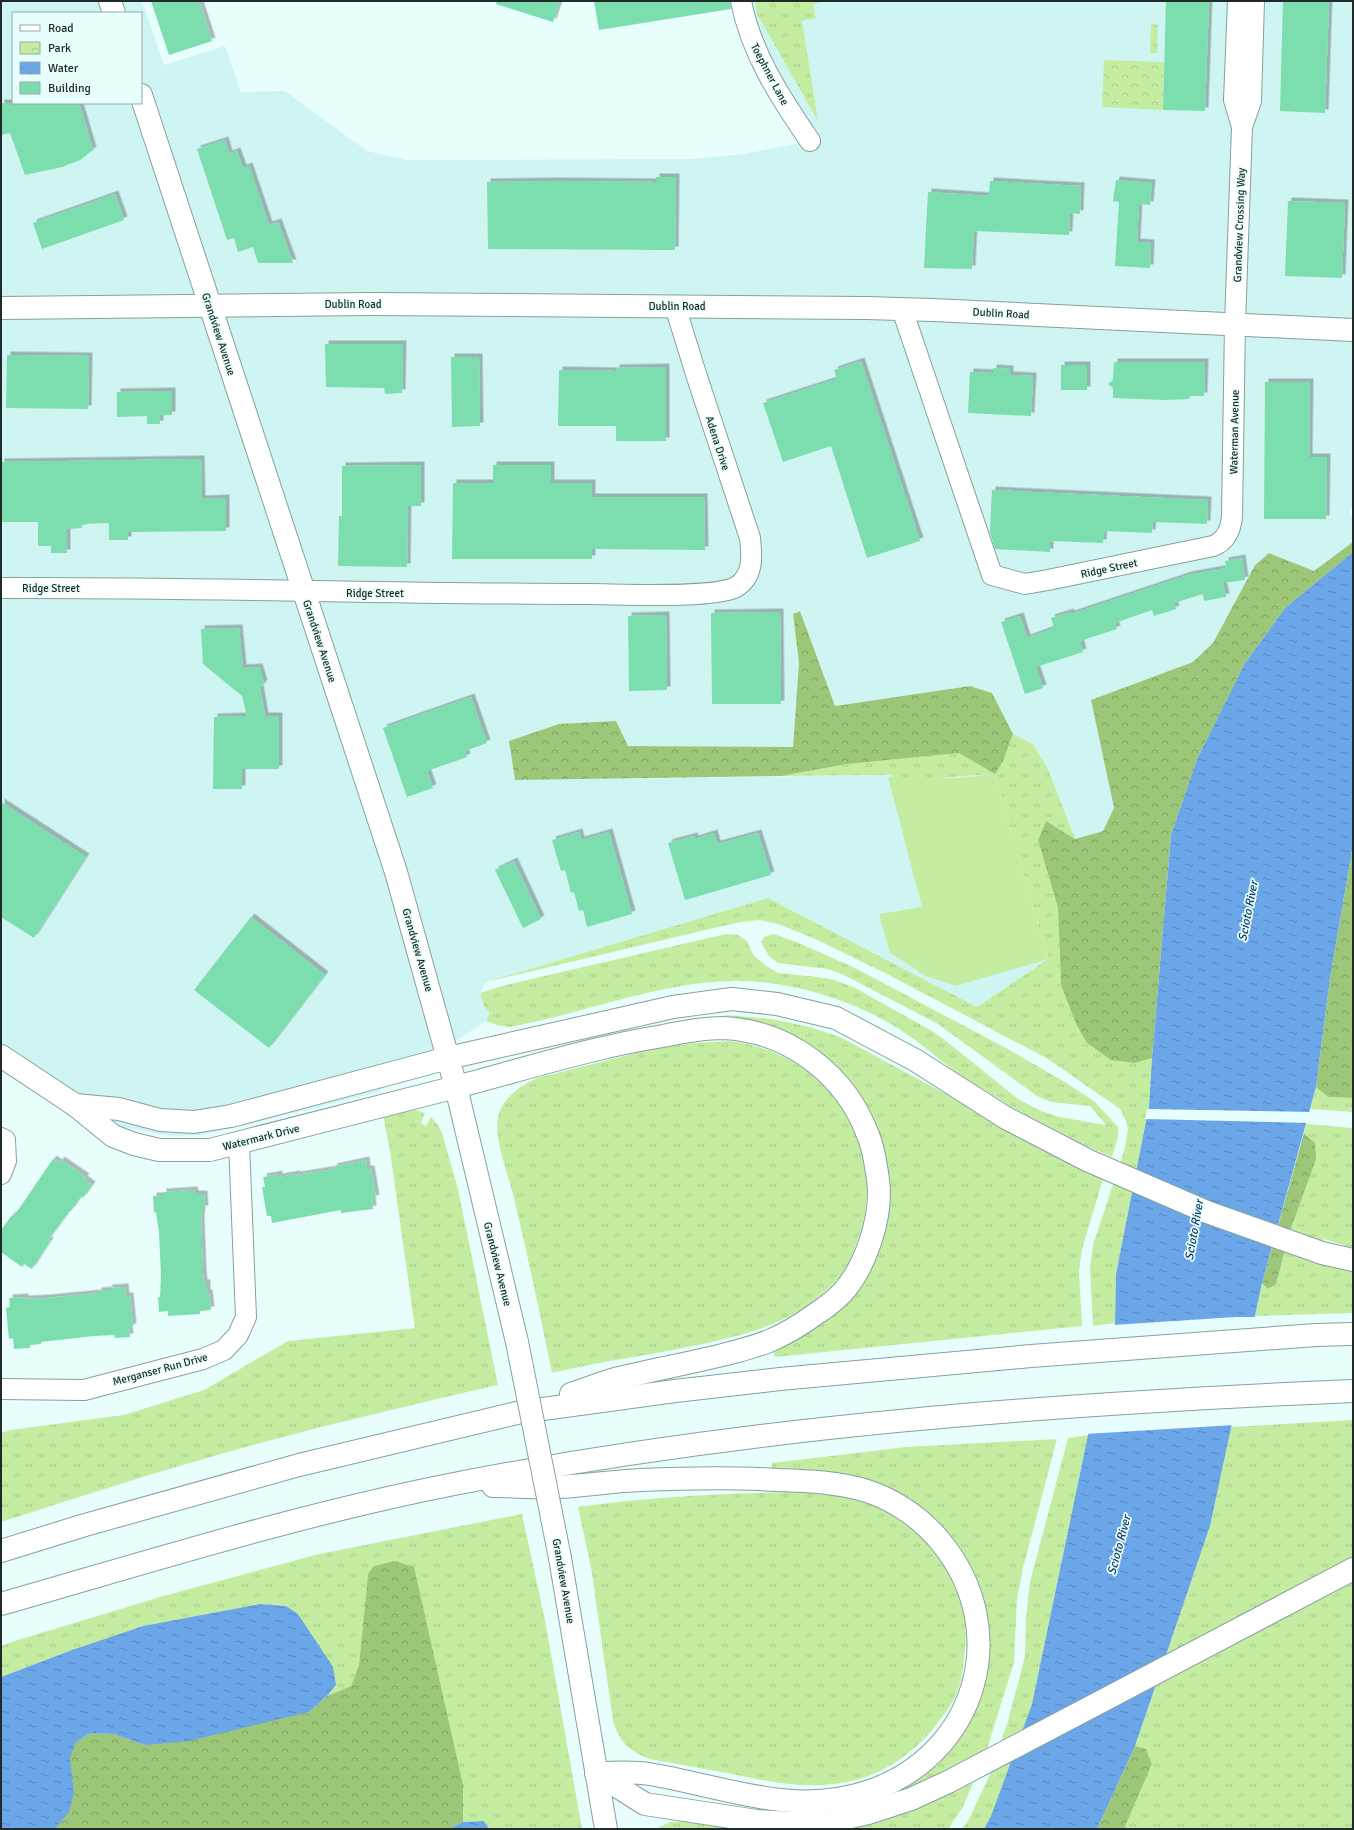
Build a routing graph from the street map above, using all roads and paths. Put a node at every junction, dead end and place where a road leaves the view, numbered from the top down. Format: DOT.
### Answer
graph roads {
  1 [pos="110,1"];
  2 [pos="741,1"];
  3 [pos="1238,1"];
  4 [pos="1254,1"];
  5 [pos="114,12"];
  6 [pos="142,98"];
  7 [pos="1242,127"];
  8 [pos="810,141"];
  9 [pos="210,305"];
  10 [pos="676,306"];
  11 [pos="1,308"];
  12 [pos="902,309"];
  13 [pos="1235,324"];
  14 [pos="1353,330"];
  15 [pos="1224,538"];
  16 [pos="746,579"];
  17 [pos="1,588"];
  18 [pos="303,592"];
  19 [pos="1,1056"];
  20 [pos="448,1058"];
  21 [pos="456,1086"];
  22 [pos="75,1104"];
  23 [pos="1,1138"];
  24 [pos="239,1143"];
  25 [pos="1,1174"];
  26 [pos="1353,1260"];
  27 [pos="1353,1334"];
  28 [pos="1,1389"];
  29 [pos="1353,1391"];
  30 [pos="521,1412"];
  31 [pos="450,1484"];
  32 [pos="1,1551"];
  33 [pos="1353,1569"];
  34 [pos="1,1604"];
  35 [pos="596,1773"];
  36 [pos="606,1829"];
  1 -- 5 [label="main road"];
  2 -- 8 [label="street, Toephner Lane"];
  3 -- 7 [label="street, Grandview Crossing Way"];
  4 -- 7 [label="street, Grandview Crossing Way"];
  6 -- 9 [label="main road, Grandview Avenue"];
  7 -- 13 [label="street, Grandview Crossing Way"];
  9 -- 10 [label="main road, Dublin Road"];
  9 -- 11 [label="main road, Dublin Road"];
  9 -- 18 [label="main road, Grandview Avenue"];
  10 -- 12 [label="main road, Dublin Road"];
  10 -- 16 [label="street, Adena Drive"];
  12 -- 13 [label="main road, Dublin Road"];
  12 -- 15 [label="street, Ridge Street"];
  13 -- 14 [label="main road, Dublin Road"];
  13 -- 15 [label="street, Waterman Avenue"];
  16 -- 18 [label="street, Ridge Street"];
  17 -- 18 [label="street, Ridge Street"];
  18 -- 20 [label="main road, Grandview Avenue"];
  19 -- 22 [label="main road, Watermark Drive"];
  20 -- 21 [label="main road, Grandview Avenue"];
  20 -- 22 [label="main road, Watermark Drive"];
  20 -- 26 [label="main road, Watermark Drive"];
  21 -- 24 [label="main road, Watermark Drive"];
  21 -- 30 [label="main road, Watermark Drive"];
  21 -- 35 [label="main road, Grandview Avenue, bridge"];
  22 -- 24 [label="main road, Watermark Drive"];
  23 -- 25 [label="street"];
  24 -- 28 [label="street, Merganser Run Drive"];
  27 -- 30 [label="main road"];
  29 -- 31 [label="main road"];
  30 -- 32 [label="main road"];
  31 -- 34 [label="main road"];
  31 -- 35 [label="main road"];
  33 -- 35 [label="main road"];
  35 -- 36 [label="main road, Grandview Avenue"];
}
